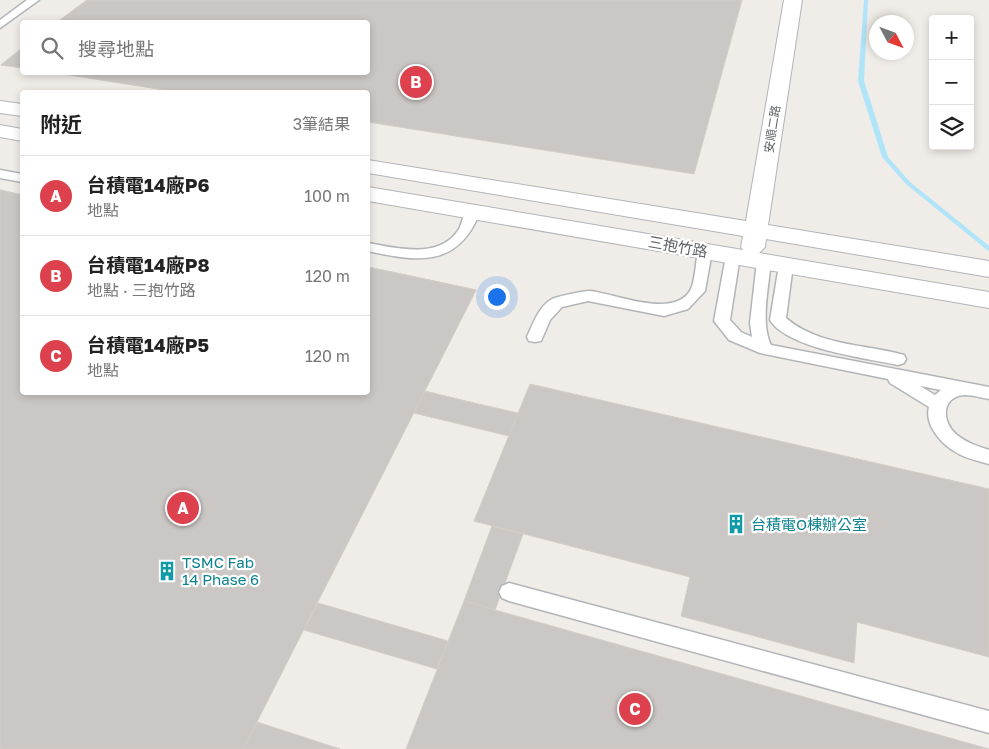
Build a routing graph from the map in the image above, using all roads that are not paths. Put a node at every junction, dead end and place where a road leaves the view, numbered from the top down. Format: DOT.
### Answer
graph roads {
  1 [pos="34,0"];
  2 [pos="793,0"];
  3 [pos="0,26"];
  4 [pos="0,107"];
  5 [pos="20,110"];
  6 [pos="0,131"];
  7 [pos="20,135"];
  8 [pos="370,166"];
  9 [pos="0,174"];
  10 [pos="20,178"];
  11 [pos="370,194"];
  12 [pos="473,212"];
  13 [pos="757,229"];
  14 [pos="370,247"];
  15 [pos="705,251"];
  16 [pos="758,260"];
  17 [pos="989,269"];
  18 [pos="988,300"];
  19 [pos="535,337"];
  20 [pos="766,350"];
  21 [pos="898,358"];
  22 [pos="886,373"];
  23 [pos="970,390"];
  24 [pos="989,394"];
  25 [pos="937,404"];
  26 [pos="989,457"];
  27 [pos="509,592"];
  28 [pos="989,722"];
  1 -- 3 [label="lane"];
  2 -- 13 [label="street, 安順二路"];
  4 -- 5 [label="street"];
  6 -- 7 [label="street"];
  8 -- 13 [label="street, 三抱竹路"];
  9 -- 10 [label="lane"];
  11 -- 12 [label="street, 三抱竹路"];
  12 -- 14 [label="lane"];
  12 -- 15 [label="street, 三抱竹路"];
  13 -- 16 [label="street, 安順二路"];
  13 -- 17 [label="street, 三抱竹路"];
  15 -- 16 [label="street, 三抱竹路"];
  15 -- 19 [label="lane"];
  16 -- 18 [label="street, 三抱竹路"];
  16 -- 20 [label="lane"];
  16 -- 20 [label="lane"];
  16 -- 21 [label="lane"];
  20 -- 22 [label="lane"];
  22 -- 23 [label="lane"];
  22 -- 25 [label="lane"];
  23 -- 24 [label="lane"];
  23 -- 25 [label="lane"];
  25 -- 26 [label="lane"];
  27 -- 28 [label="lane"];
}
